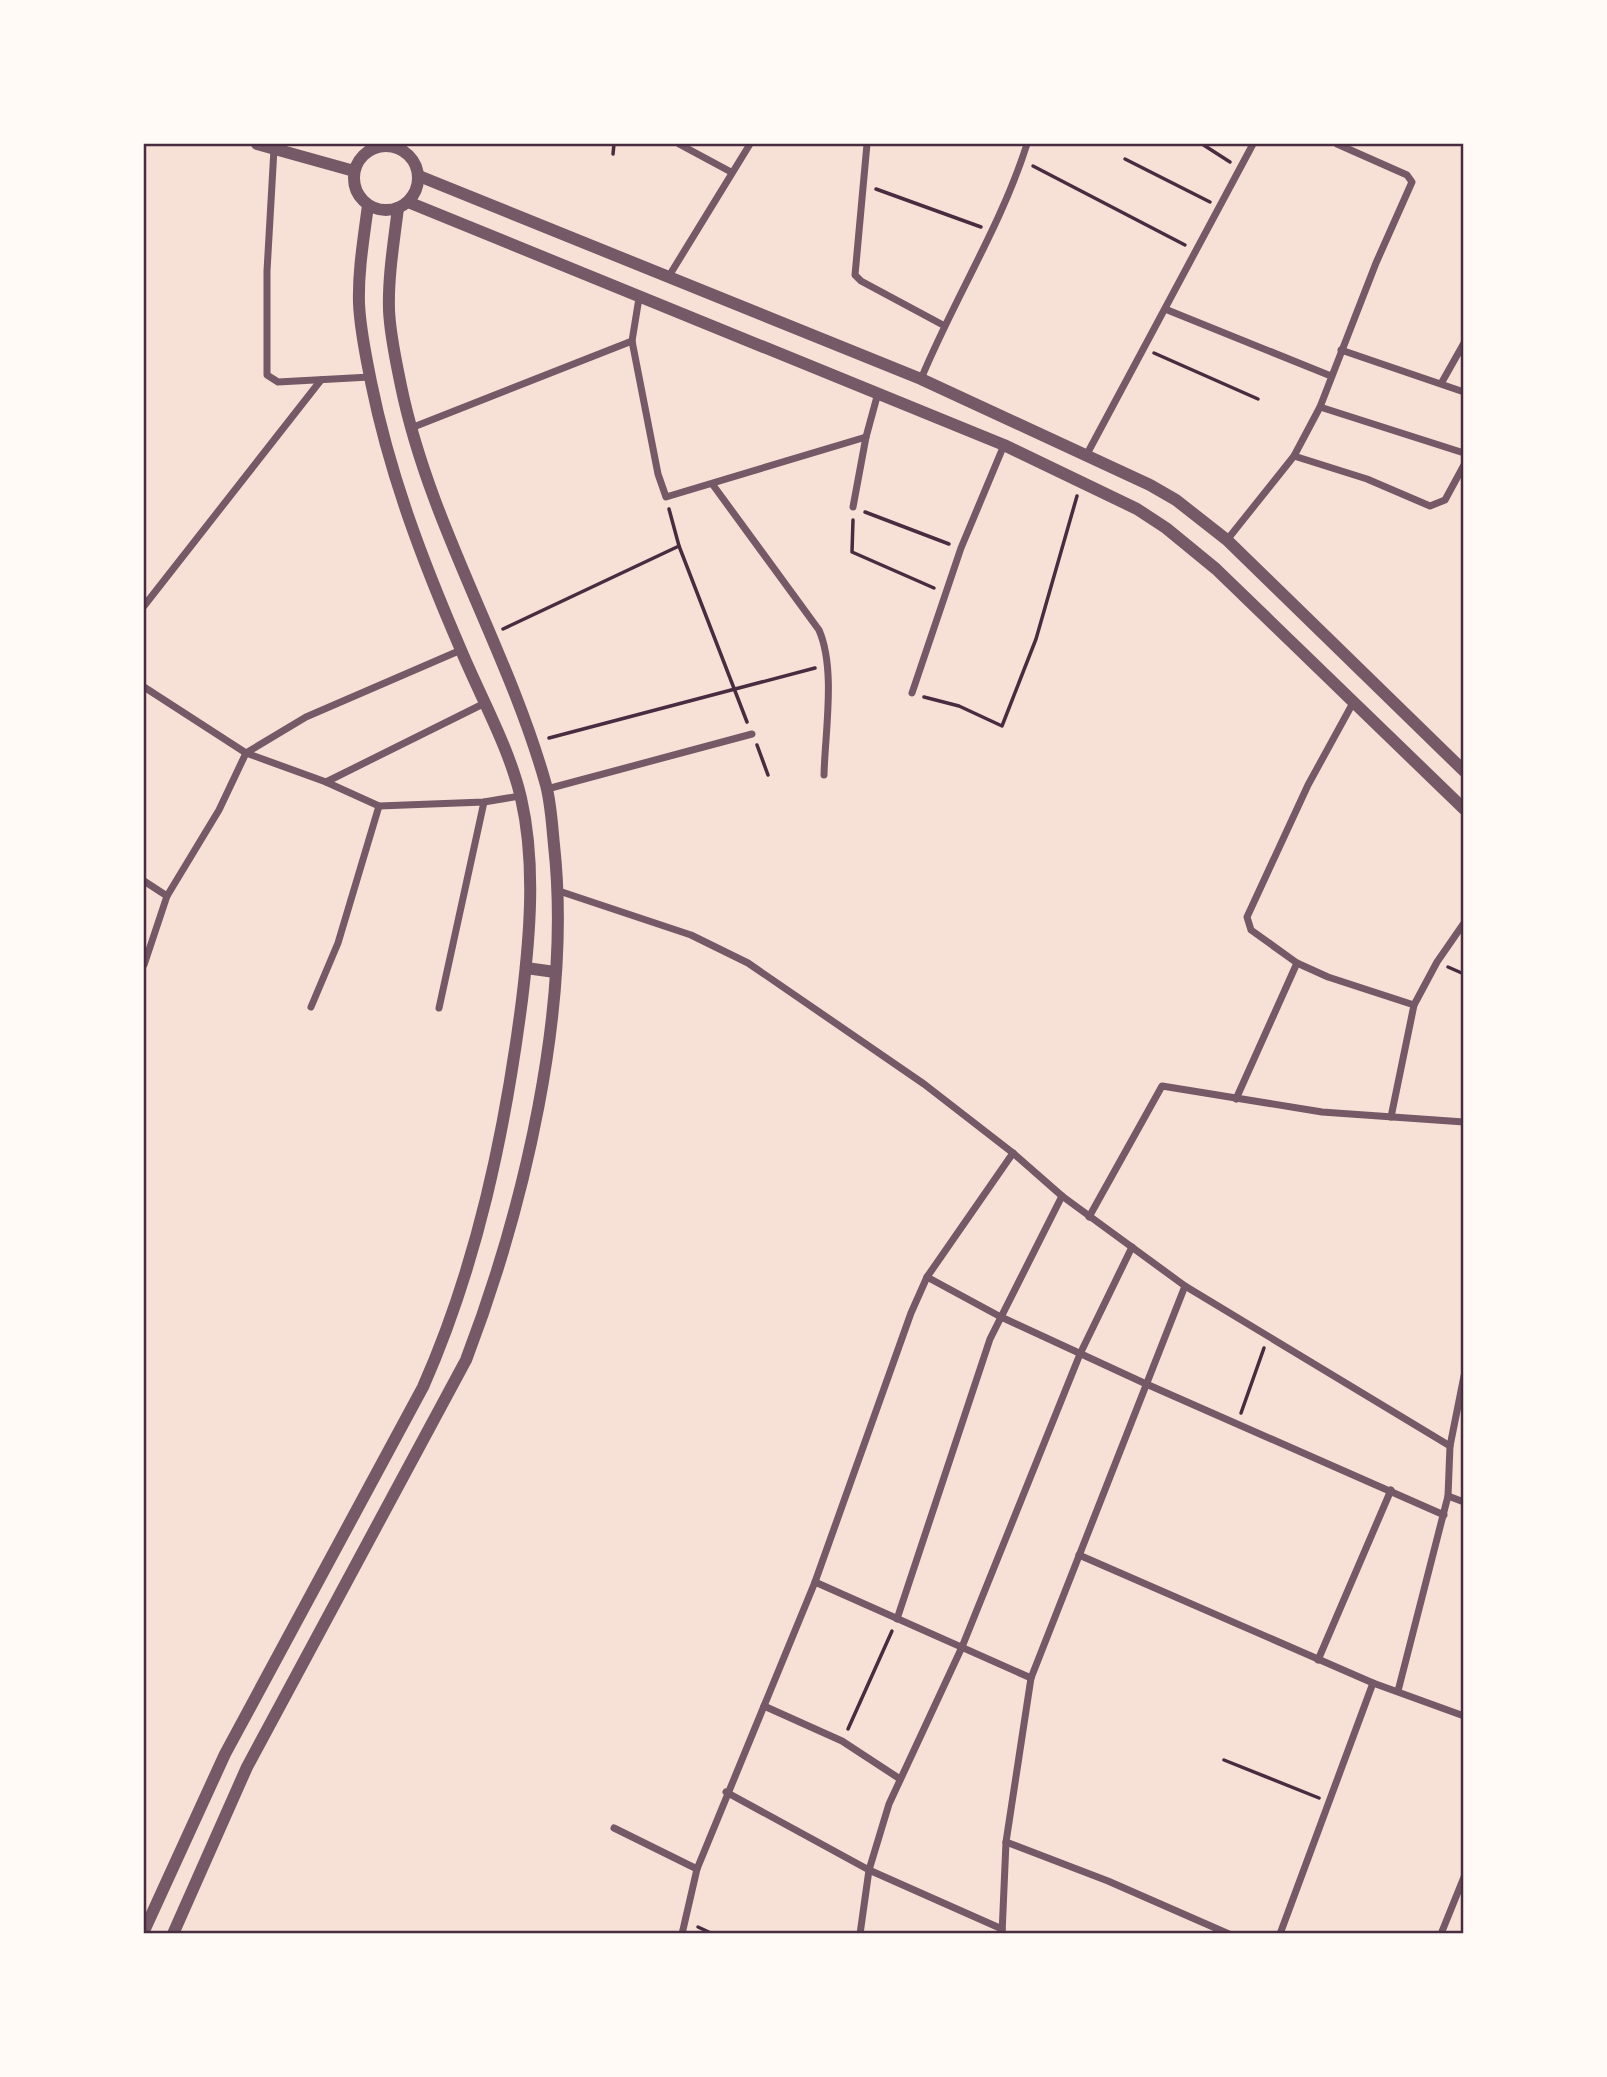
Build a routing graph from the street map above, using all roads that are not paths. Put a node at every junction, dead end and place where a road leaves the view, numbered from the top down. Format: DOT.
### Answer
graph roads {
  1 [pos="257,144"];
  2 [pos="679,144"];
  3 [pos="750,144"];
  4 [pos="867,144"];
  5 [pos="1027,144"];
  6 [pos="1253,144"];
  7 [pos="1337,144"];
  8 [pos="376,145"];
  9 [pos="404,147"];
  10 [pos="274,148"];
  11 [pos="354,171"];
  12 [pos="731,172"];
  13 [pos="419,176"];
  14 [pos="368,205"];
  15 [pos="403,205"];
  16 [pos="669,276"];
  17 [pos="639,298"];
  18 [pos="1165,309"];
  19 [pos="943,325"];
  20 [pos="632,341"];
  21 [pos="1464,343"];
  22 [pos="1341,350"];
  23 [pos="1331,376"];
  24 [pos="370,377"];
  25 [pos="921,379"];
  26 [pos="321,380"];
  27 [pos="1442,382"];
  28 [pos="1464,392"];
  29 [pos="878,393"];
  30 [pos="1320,407"];
  31 [pos="410,428"];
  32 [pos="866,437"];
  33 [pos="1004,445"];
  34 [pos="1464,453"];
  35 [pos="1087,454"];
  36 [pos="1294,456"];
  37 [pos="1464,465"];
  38 [pos="713,485"];
  39 [pos="853,508"];
  40 [pos="1227,540"];
  41 [pos="144,607"];
  42 [pos="461,650"];
  43 [pos="144,687"];
  44 [pos="912,693"];
  45 [pos="1354,700"];
  46 [pos="485,703"];
  47 [pos="752,734"];
  48 [pos="246,753"];
  49 [pos="1464,771"];
  50 [pos="824,775"];
  51 [pos="327,782"];
  52 [pos="547,789"];
  53 [pos="520,796"];
  54 [pos="484,802"];
  55 [pos="379,806"];
  56 [pos="1464,809"];
  57 [pos="144,881"];
  58 [pos="559,891"];
  59 [pos="167,896"];
  60 [pos="1464,923"];
  61 [pos="1297,963"];
  62 [pos="144,965"];
  63 [pos="526,968"];
  64 [pos="555,972"];
  65 [pos="1414,1005"];
  66 [pos="311,1007"];
  67 [pos="439,1008"];
  68 [pos="1236,1099"];
  69 [pos="1391,1117"];
  70 [pos="1464,1122"];
  71 [pos="1013,1153"];
  72 [pos="1062,1196"];
  73 [pos="1089,1216"];
  74 [pos="1132,1247"];
  75 [pos="927,1277"];
  76 [pos="1185,1286"];
  77 [pos="999,1316"];
  78 [pos="1080,1353"];
  79 [pos="1464,1376"];
  80 [pos="1144,1383"];
  81 [pos="1450,1446"];
  82 [pos="1391,1490"];
  83 [pos="1448,1496"];
  84 [pos="1464,1502"];
  85 [pos="1444,1515"];
  86 [pos="1079,1555"];
  87 [pos="815,1582"];
  88 [pos="897,1619"];
  89 [pos="962,1647"];
  90 [pos="1318,1660"];
  91 [pos="1031,1678"];
  92 [pos="1373,1684"];
  93 [pos="1398,1691"];
  94 [pos="764,1706"];
  95 [pos="1464,1716"];
  96 [pos="900,1779"];
  97 [pos="726,1792"];
  98 [pos="614,1828"];
  99 [pos="1006,1843"];
  100 [pos="697,1869"];
  101 [pos="869,1870"];
  102 [pos="1464,1877"];
  103 [pos="144,1931"];
  104 [pos="1002,1931"];
  105 [pos="173,1934"];
  106 [pos="682,1934"];
  107 [pos="860,1934"];
  108 [pos="1229,1934"];
  109 [pos="1280,1934"];
  110 [pos="1441,1934"];
  1 -- 10 [label="street"];
  2 -- 12 [label="street"];
  3 -- 12 [label="street"];
  4 -- 19 [label="street"];
  5 -- 19 [label="street"];
  6 -- 18 [label="street"];
  7 -- 22 [label="street"];
  8 -- 9 [label="street"];
  8 -- 11 [label="street"];
  9 -- 13 [label="street"];
  10 -- 11 [label="street"];
  10 -- 26 [label="street"];
  11 -- 14 [label="street"];
  12 -- 16 [label="street"];
  13 -- 15 [label="street"];
  13 -- 16 [label="street"];
  14 -- 15 [label="street"];
  14 -- 24 [label="street"];
  15 -- 17 [label="street"];
  15 -- 31 [label="street"];
  16 -- 25 [label="street"];
  17 -- 20 [label="street"];
  17 -- 29 [label="street"];
  18 -- 23 [label="street"];
  18 -- 35 [label="street"];
  19 -- 25 [label="street"];
  20 -- 31 [label="street"];
  20 -- 38 [label="street"];
  21 -- 27 [label="street"];
  22 -- 23 [label="street"];
  22 -- 27 [label="street"];
  23 -- 30 [label="street"];
  24 -- 26 [label="street"];
  24 -- 42 [label="street"];
  25 -- 35 [label="street"];
  26 -- 41 [label="street"];
  27 -- 28 [label="street"];
  29 -- 32 [label="street"];
  29 -- 33 [label="street"];
  30 -- 34 [label="street"];
  30 -- 36 [label="street"];
  31 -- 52 [label="street"];
  32 -- 38 [label="street"];
  32 -- 39 [label="street"];
  33 -- 44 [label="street"];
  33 -- 45 [label="street"];
  35 -- 40 [label="street"];
  36 -- 37 [label="street"];
  36 -- 40 [label="street"];
  38 -- 50 [label="street"];
  40 -- 49 [label="street"];
  42 -- 46 [label="street"];
  42 -- 48 [label="street"];
  43 -- 48 [label="street"];
  45 -- 56 [label="street"];
  45 -- 61 [label="street"];
  46 -- 51 [label="street"];
  46 -- 53 [label="street"];
  47 -- 52 [label="street"];
  48 -- 51 [label="street"];
  48 -- 59 [label="street"];
  51 -- 55 [label="street"];
  52 -- 58 [label="street"];
  53 -- 54 [label="street"];
  53 -- 63 [label="street"];
  54 -- 55 [label="street"];
  54 -- 67 [label="street"];
  55 -- 66 [label="street"];
  57 -- 59 [label="street"];
  58 -- 64 [label="street"];
  58 -- 71 [label="street"];
  59 -- 62 [label="street"];
  60 -- 65 [label="street"];
  61 -- 65 [label="street"];
  61 -- 68 [label="street"];
  63 -- 64 [label="street"];
  63 -- 103 [label="street"];
  64 -- 105 [label="street"];
  65 -- 69 [label="street"];
  68 -- 69 [label="street"];
  68 -- 73 [label="street"];
  69 -- 70 [label="street"];
  71 -- 72 [label="street"];
  71 -- 75 [label="street"];
  72 -- 73 [label="street"];
  72 -- 77 [label="street"];
  73 -- 74 [label="street"];
  74 -- 76 [label="street"];
  74 -- 78 [label="street"];
  75 -- 77 [label="street"];
  75 -- 87 [label="street"];
  76 -- 80 [label="street"];
  76 -- 81 [label="street"];
  77 -- 78 [label="street"];
  77 -- 88 [label="street"];
  78 -- 80 [label="street"];
  78 -- 89 [label="street"];
  79 -- 81 [label="street"];
  80 -- 82 [label="street"];
  80 -- 86 [label="street"];
  81 -- 83 [label="street"];
  82 -- 85 [label="street"];
  82 -- 90 [label="street"];
  83 -- 84 [label="street"];
  83 -- 85 [label="street"];
  85 -- 93 [label="street"];
  86 -- 90 [label="street"];
  86 -- 91 [label="street"];
  87 -- 88 [label="street"];
  87 -- 94 [label="street"];
  88 -- 89 [label="street"];
  89 -- 91 [label="street"];
  89 -- 96 [label="street"];
  90 -- 92 [label="street"];
  91 -- 99 [label="street"];
  92 -- 93 [label="street"];
  92 -- 109 [label="street"];
  93 -- 95 [label="street"];
  94 -- 96 [label="street"];
  94 -- 97 [label="street"];
  96 -- 101 [label="street"];
  97 -- 100 [label="street"];
  97 -- 101 [label="street"];
  98 -- 100 [label="street"];
  99 -- 104 [label="street"];
  99 -- 108 [label="street"];
  100 -- 106 [label="street"];
  101 -- 104 [label="street"];
  101 -- 107 [label="street"];
  102 -- 110 [label="street"];
}
